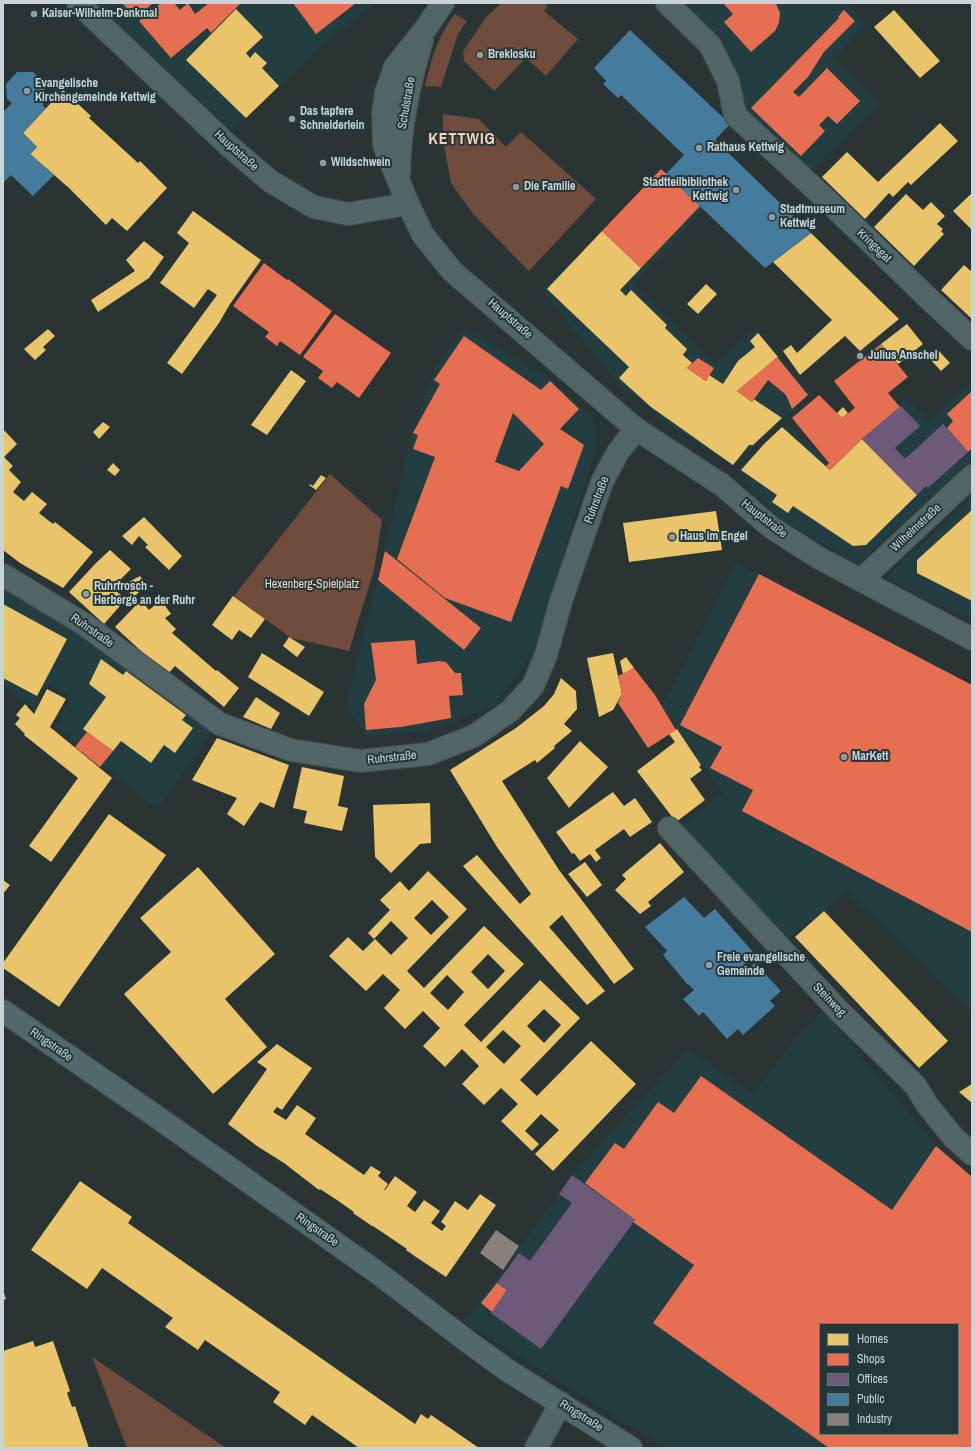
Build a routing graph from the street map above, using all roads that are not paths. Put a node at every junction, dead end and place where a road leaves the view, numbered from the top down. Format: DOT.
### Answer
graph roads {
  1 [pos="78,3"];
  2 [pos="443,3"];
  3 [pos="667,3"];
  4 [pos="408,204"];
  5 [pos="972,339"];
  6 [pos="636,429"];
  7 [pos="972,476"];
  8 [pos="3,575"];
  9 [pos="861,580"];
  10 [pos="972,640"];
  11 [pos="669,828"];
  12 [pos="3,1011"];
  13 [pos="972,1154"];
  14 [pos="561,1403"];
  15 [pos="536,1448"];
  16 [pos="631,1448"];
  1 -- 4 [label="street, Hauptstraße"];
  2 -- 4 [label="street, Schulstraße"];
  3 -- 5 [label="street, Kringsgat"];
  4 -- 6 [label="street, Hauptstraße"];
  6 -- 8 [label="street, Ruhrstraße"];
  6 -- 9 [label="street, Hauptstraße"];
  7 -- 9 [label="street, Wilhelmstraße"];
  9 -- 10 [label="street, Hauptstraße"];
  11 -- 13 [label="street, Steinweg"];
  12 -- 14 [label="main road, Ringstraße"];
  14 -- 15 [label="street"];
  14 -- 16 [label="main road, Ringstraße"];
}
